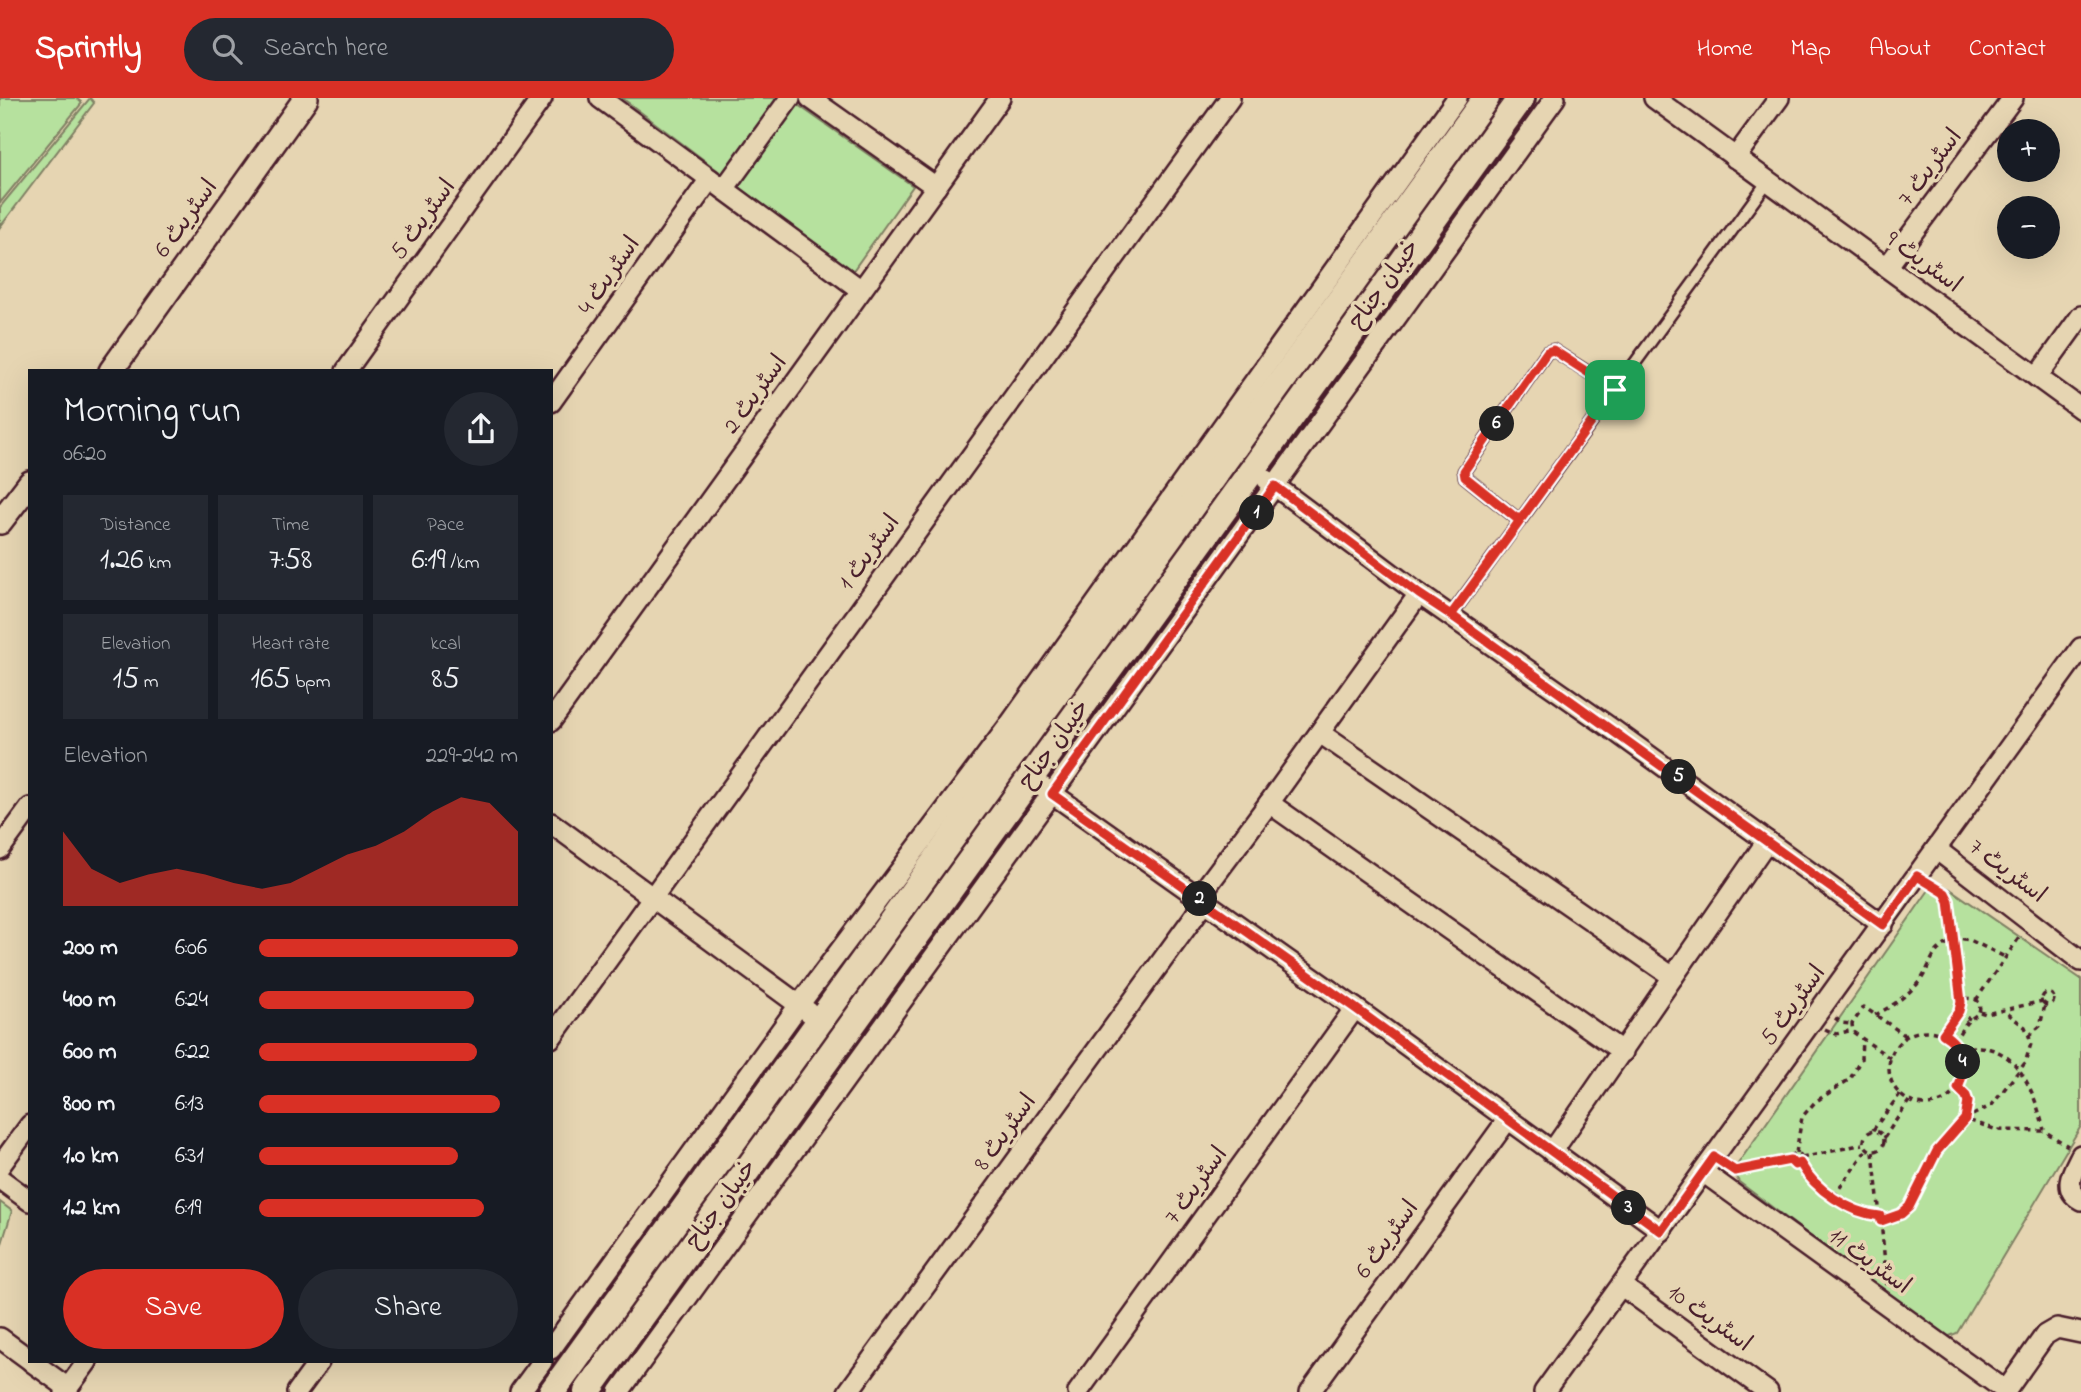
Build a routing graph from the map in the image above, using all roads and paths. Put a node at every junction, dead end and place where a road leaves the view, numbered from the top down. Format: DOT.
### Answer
graph roads {
  1 [pos="306,98"];
  2 [pos="542,98"];
  3 [pos="600,98"];
  4 [pos="790,98"];
  5 [pos="810,98"];
  6 [pos="1000,98"];
  7 [pos="1230,98"];
  8 [pos="1457,98"];
  9 [pos="1486,98"];
  10 [pos="1521,98"];
  11 [pos="1555,98"];
  12 [pos="1654,98"];
  13 [pos="1779,98"];
  14 [pos="2014,98"];
  15 [pos="1735,158"];
  16 [pos="1768,181"];
  17 [pos="717,183"];
  18 [pos="936,187"];
  19 [pos="1887,267"];
  20 [pos="862,290"];
  21 [pos="2081,316"];
  22 [pos="112,369"];
  23 [pos="347,369"];
  24 [pos="2037,377"];
  25 [pos="1615,390"];
  26 [pos="553,399"];
  27 [pos="2081,409"];
  28 [pos="1251,470"];
  29 [pos="28,486"];
  30 [pos="1275,486"];
  31 [pos="1520,521"];
  32 [pos="0,522"];
  33 [pos="1419,594"];
  34 [pos="1451,615"];
  35 [pos="2081,648"];
  36 [pos="553,718"];
  37 [pos="1320,733"];
  38 [pos="1042,786"];
  39 [pos="1269,803"];
  40 [pos="28,811"];
  41 [pos="553,824"];
  42 [pos="1767,841"];
  43 [pos="0,849"];
  44 [pos="1936,849"];
  45 [pos="1917,876"];
  46 [pos="653,896"];
  47 [pos="1201,900"];
  48 [pos="2031,921"];
  49 [pos="1883,925"];
  50 [pos="1953,939"];
  51 [pos="2006,957"];
  52 [pos="2081,961"];
  53 [pos="1673,976"];
  54 [pos="1976,1000"];
  55 [pos="1961,1002"];
  56 [pos="1355,1008"];
  57 [pos="2003,1010"];
  58 [pos="1959,1011"];
  59 [pos="1980,1012"];
  60 [pos="810,1013"];
  61 [pos="1875,1015"];
  62 [pos="1970,1019"];
  63 [pos="1814,1020"];
  64 [pos="1853,1030"];
  65 [pos="1943,1034"];
  66 [pos="553,1035"];
  67 [pos="1906,1036"];
  68 [pos="2029,1036"];
  69 [pos="1862,1038"];
  70 [pos="1954,1042"];
  71 [pos="1959,1049"];
  72 [pos="1623,1052"];
  73 [pos="1890,1058"];
  74 [pos="2019,1070"];
  75 [pos="1958,1088"];
  76 [pos="1900,1094"];
  77 [pos="1909,1101"];
  78 [pos="1508,1119"];
  79 [pos="1965,1119"];
  80 [pos="28,1128"];
  81 [pos="1873,1130"];
  82 [pos="2044,1131"];
  83 [pos="1884,1138"];
  84 [pos="1863,1144"];
  85 [pos="1867,1150"];
  86 [pos="1552,1152"];
  87 [pos="1873,1152"];
  88 [pos="1796,1153"];
  89 [pos="2081,1156"];
  90 [pos="1790,1160"];
  91 [pos="1801,1160"];
  92 [pos="1709,1165"];
  93 [pos="0,1166"];
  94 [pos="0,1180"];
  95 [pos="1833,1196"];
  96 [pos="2078,1199"];
  97 [pos="28,1200"];
  98 [pos="1881,1218"];
  99 [pos="1661,1231"];
  100 [pos="1622,1286"];
  101 [pos="1879,1299"];
  102 [pos="2081,1333"];
  103 [pos="0,1338"];
  104 [pos="553,1346"];
  105 [pos="28,1359"];
  106 [pos="33,1363"];
  107 [pos="86,1363"];
  108 [pos="318,1363"];
  109 [pos="541,1363"];
  110 [pos="67,1390"];
  111 [pos="2005,1391"];
  112 [pos="297,1392"];
  113 [pos="520,1392"];
  114 [pos="552,1392"];
  115 [pos="587,1392"];
  116 [pos="619,1392"];
  117 [pos="848,1392"];
  118 [pos="1078,1392"];
  119 [pos="1310,1392"];
  120 [pos="1544,1392"];
  121 [pos="1768,1392"];
  1 -- 22 [label="street, اسٹریٹ 6"];
  2 -- 23 [label="street, اسٹریٹ 5"];
  3 -- 17 [label="street"];
  4 -- 17 [label="street, اسٹریٹ 4"];
  5 -- 18 [label="street"];
  6 -- 18 [label="street, اسٹریٹ 2"];
  7 -- 46 [label="street, اسٹریٹ 1"];
  8 -- 60 [label="street"];
  9 -- 60 [label="main road, خیبان جناح"];
  10 -- 28 [label="main road, خیبان جناح"];
  11 -- 30 [label="street"];
  12 -- 15 [label="street, اسٹریٹ 9"];
  13 -- 15 [label="street"];
  14 -- 19 [label="street, اسٹریٹ 7"];
  15 -- 16 [label="street, اسٹریٹ 9"];
  16 -- 19 [label="street, اسٹریٹ 9"];
  16 -- 25 [label="lane"];
  17 -- 20 [label="street"];
  17 -- 26 [label="street, اسٹریٹ 4"];
  18 -- 20 [label="street, اسٹریٹ 2"];
  19 -- 24 [label="street, اسٹریٹ 9"];
  20 -- 36 [label="street, اسٹریٹ 2"];
  21 -- 24 [label="street"];
  24 -- 27 [label="street, اسٹریٹ 9"];
  25 -- 31 [label="lane"];
  25 -- 31 [label="lane"];
  28 -- 30 [label="street"];
  28 -- 38 [label="main road, خیبان جناح"];
  29 -- 32 [label="street"];
  30 -- 33 [label="street"];
  30 -- 38 [label="street"];
  31 -- 34 [label="lane"];
  33 -- 34 [label="street"];
  33 -- 37 [label="street, اسٹریٹ 8"];
  34 -- 42 [label="street"];
  35 -- 44 [label="street, اسٹریٹ 5"];
  37 -- 39 [label="street, اسٹریٹ 8"];
  37 -- 53 [label="street"];
  38 -- 47 [label="street"];
  38 -- 115 [label="main road, خیبان جناح"];
  38 -- 116 [label="street"];
  39 -- 47 [label="street, اسٹریٹ 8"];
  39 -- 72 [label="street"];
  40 -- 43 [label="street"];
  41 -- 46 [label="street"];
  42 -- 49 [label="street"];
  42 -- 53 [label="street"];
  44 -- 45 [label="street, اسٹریٹ 5"];
  44 -- 48 [label="street, اسٹریٹ 7"];
  45 -- 49 [label="street, اسٹریٹ 5"];
  45 -- 50 [label="path"];
  46 -- 60 [label="street"];
  46 -- 66 [label="street, اسٹریٹ 1"];
  47 -- 56 [label="street"];
  47 -- 117 [label="street, اسٹریٹ 8"];
  48 -- 51 [label="path"];
  48 -- 52 [label="street, اسٹریٹ 7"];
  49 -- 63 [label="street, اسٹریٹ 5"];
  50 -- 51 [label="path"];
  50 -- 55 [label="path"];
  50 -- 61 [label="path"];
  51 -- 54 [label="path"];
  53 -- 72 [label="street"];
  54 -- 55 [label="path"];
  54 -- 59 [label="path"];
  55 -- 58 [label="path"];
  56 -- 78 [label="street"];
  56 -- 118 [label="street, اسٹریٹ 7"];
  57 -- 59 [label="path"];
  57 -- 68 [label="path"];
  57 -- 68 [label="path"];
  58 -- 62 [label="path"];
  58 -- 65 [label="path"];
  59 -- 62 [label="path"];
  60 -- 104 [label="street"];
  60 -- 114 [label="main road, خیبان جناح"];
  61 -- 64 [label="path"];
  61 -- 67 [label="path"];
  62 -- 70 [label="path"];
  63 -- 64 [label="path"];
  63 -- 92 [label="street, اسٹریٹ 5"];
  64 -- 69 [label="path"];
  65 -- 67 [label="path"];
  65 -- 70 [label="path"];
  67 -- 73 [label="path"];
  68 -- 74 [label="path"];
  69 -- 73 [label="path"];
  69 -- 88 [label="path"];
  70 -- 71 [label="path"];
  71 -- 74 [label="path"];
  71 -- 75 [label="path"];
  72 -- 86 [label="street"];
  73 -- 76 [label="path"];
  74 -- 79 [label="path"];
  74 -- 82 [label="path"];
  75 -- 77 [label="path"];
  75 -- 79 [label="path"];
  76 -- 77 [label="path"];
  76 -- 81 [label="path"];
  77 -- 83 [label="path"];
  78 -- 86 [label="street"];
  78 -- 119 [label="street, اسٹریٹ 6"];
  79 -- 82 [label="path"];
  79 -- 98 [label="path"];
  80 -- 93 [label="street"];
  81 -- 83 [label="path"];
  81 -- 84 [label="path"];
  82 -- 89 [label="path"];
  83 -- 87 [label="path"];
  84 -- 85 [label="path"];
  84 -- 91 [label="path"];
  85 -- 87 [label="path"];
  85 -- 95 [label="path"];
  86 -- 99 [label="street"];
  87 -- 98 [label="path"];
  88 -- 90 [label="path"];
  88 -- 91 [label="path"];
  89 -- 96 [label="street"];
  90 -- 91 [label="path"];
  90 -- 92 [label="path"];
  91 -- 95 [label="path"];
  92 -- 99 [label="street, اسٹریٹ 5"];
  92 -- 101 [label="street, اسٹریٹ 11"];
  94 -- 97 [label="street"];
  95 -- 98 [label="path"];
  98 -- 101 [label="path"];
  99 -- 100 [label="street, اسٹریٹ 5"];
  100 -- 120 [label="street, اسٹریٹ 5"];
  100 -- 121 [label="street, اسٹریٹ 10"];
  101 -- 111 [label="street, اسٹریٹ 11"];
  102 -- 111 [label="street"];
  103 -- 105 [label="street"];
  106 -- 110 [label="street"];
  107 -- 110 [label="street"];
  108 -- 112 [label="street"];
  109 -- 113 [label="street"];
}
